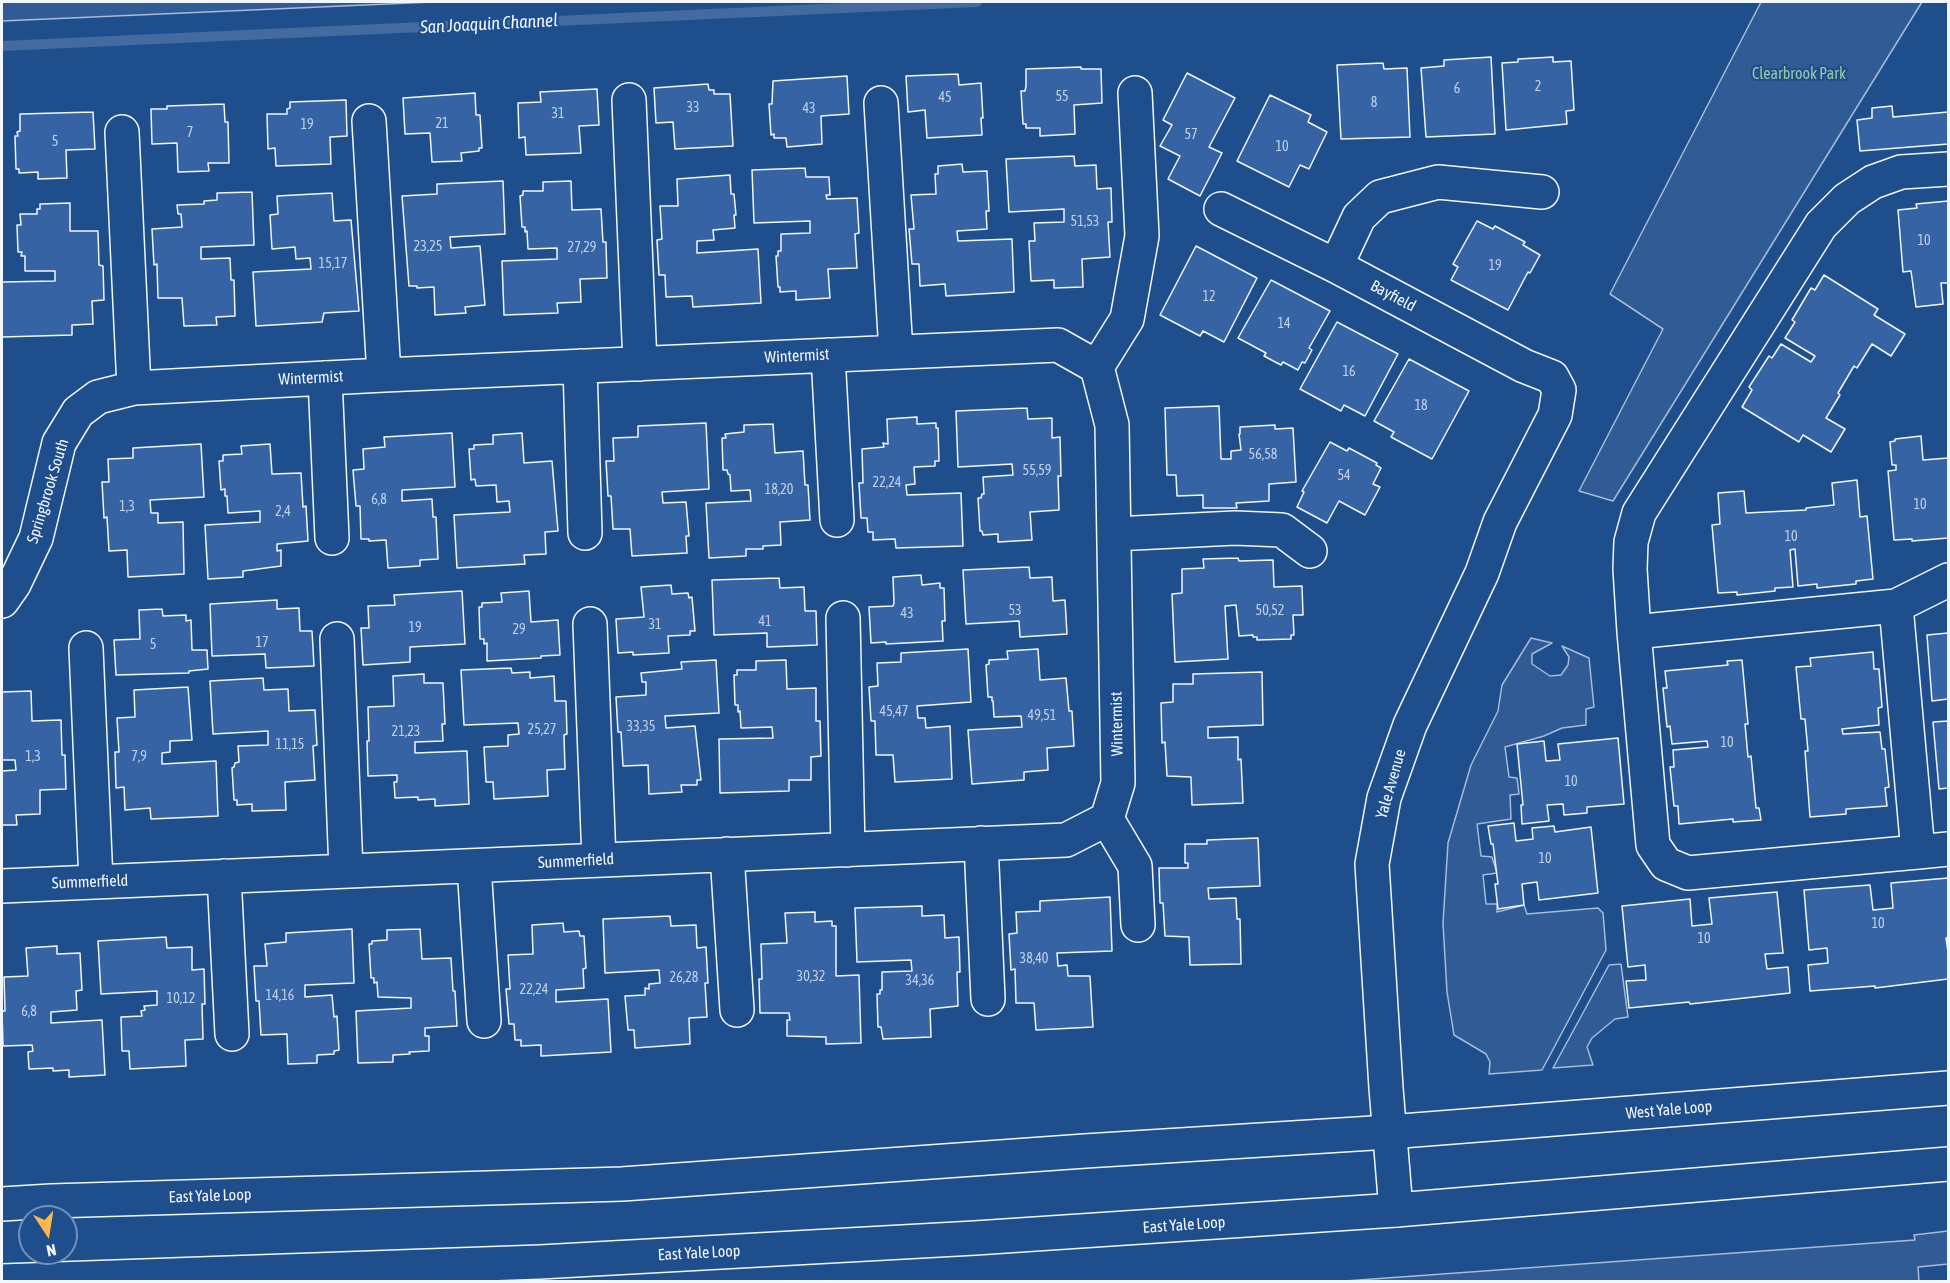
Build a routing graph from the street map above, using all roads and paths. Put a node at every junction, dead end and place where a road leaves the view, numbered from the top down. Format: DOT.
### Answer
graph roads {
  1 [pos="1135,93"];
  2 [pos="629,100"];
  3 [pos="881,103"];
  4 [pos="369,121"];
  5 [pos="122,132"];
  6 [pos="1948,169"];
  7 [pos="1542,192"];
  8 [pos="1221,208"];
  9 [pos="1336,266"];
  10 [pos="896,352"];
  11 [pos="828,355"];
  12 [pos="640,364"];
  13 [pos="580,366"];
  14 [pos="1097,367"];
  15 [pos="384,375"];
  16 [pos="325,378"];
  17 [pos="134,388"];
  18 [pos="1558,390"];
  19 [pos="78,412"];
  20 [pos="837,520"];
  21 [pos="585,533"];
  22 [pos="1114,534"];
  23 [pos="332,538"];
  24 [pos="1310,551"];
  25 [pos="1948,580"];
  26 [pos="2,601"];
  27 [pos="1896,606"];
  28 [pos="843,618"];
  29 [pos="590,624"];
  30 [pos="1634,632"];
  31 [pos="337,639"];
  32 [pos="86,648"];
  33 [pos="1107,819"];
  34 [pos="981,843"];
  35 [pos="848,850"];
  36 [pos="1933,850"];
  37 [pos="727,854"];
  38 [pos="599,860"];
  39 [pos="474,866"];
  40 [pos="346,871"];
  41 [pos="224,876"];
  42 [pos="96,882"];
  43 [pos="2,886"];
  44 [pos="1138,926"];
  45 [pos="988,999"];
  46 [pos="737,1010"];
  47 [pos="484,1021"];
  48 [pos="232,1034"];
  49 [pos="1948,1088"];
  50 [pos="1389,1132"];
  51 [pos="1948,1164"];
  52 [pos="2,1204"];
  53 [pos="1396,1210"];
  54 [pos="2,1281"];
  1 -- 14 [label="street"];
  2 -- 12 [label="street"];
  3 -- 10 [label="street"];
  4 -- 15 [label="street"];
  5 -- 17 [label="street"];
  6 -- 30 [label="street"];
  7 -- 9 [label="street"];
  8 -- 9 [label="street, Bayfield"];
  9 -- 18 [label="street, Bayfield"];
  10 -- 11 [label="street, Wintermist"];
  10 -- 14 [label="street, Wintermist"];
  11 -- 12 [label="street, Wintermist"];
  11 -- 20 [label="street"];
  12 -- 13 [label="street, Wintermist"];
  13 -- 15 [label="street, Wintermist"];
  13 -- 21 [label="street"];
  14 -- 22 [label="street, Wintermist"];
  15 -- 16 [label="street, Wintermist"];
  16 -- 17 [label="street, Wintermist"];
  16 -- 23 [label="street"];
  17 -- 19 [label="street, Wintermist"];
  18 -- 50 [label="street, Yale Avenue"];
  19 -- 26 [label="street, Springbrook South"];
  22 -- 24 [label="street"];
  22 -- 33 [label="street, Wintermist"];
  25 -- 27 [label="street"];
  27 -- 30 [label="street"];
  27 -- 36 [label="street"];
  28 -- 35 [label="street"];
  29 -- 38 [label="street"];
  30 -- 36 [label="street"];
  31 -- 40 [label="street"];
  32 -- 42 [label="street"];
  33 -- 34 [label="street, Summerfield"];
  33 -- 44 [label="street"];
  34 -- 35 [label="street, Summerfield"];
  34 -- 45 [label="street"];
  35 -- 37 [label="street, Summerfield"];
  37 -- 38 [label="street, Summerfield"];
  37 -- 46 [label="street"];
  38 -- 39 [label="street, Summerfield"];
  39 -- 40 [label="street, Summerfield"];
  39 -- 47 [label="street"];
  40 -- 41 [label="street, Summerfield"];
  41 -- 42 [label="street, Summerfield"];
  41 -- 48 [label="street"];
  42 -- 43 [label="street, Summerfield"];
  49 -- 50 [label="street, West Yale Loop"];
  50 -- 52 [label="street, East Yale Loop"];
  50 -- 53 [label="street, Yale Avenue"];
  51 -- 53 [label="street"];
  53 -- 54 [label="street, East Yale Loop"];
}
